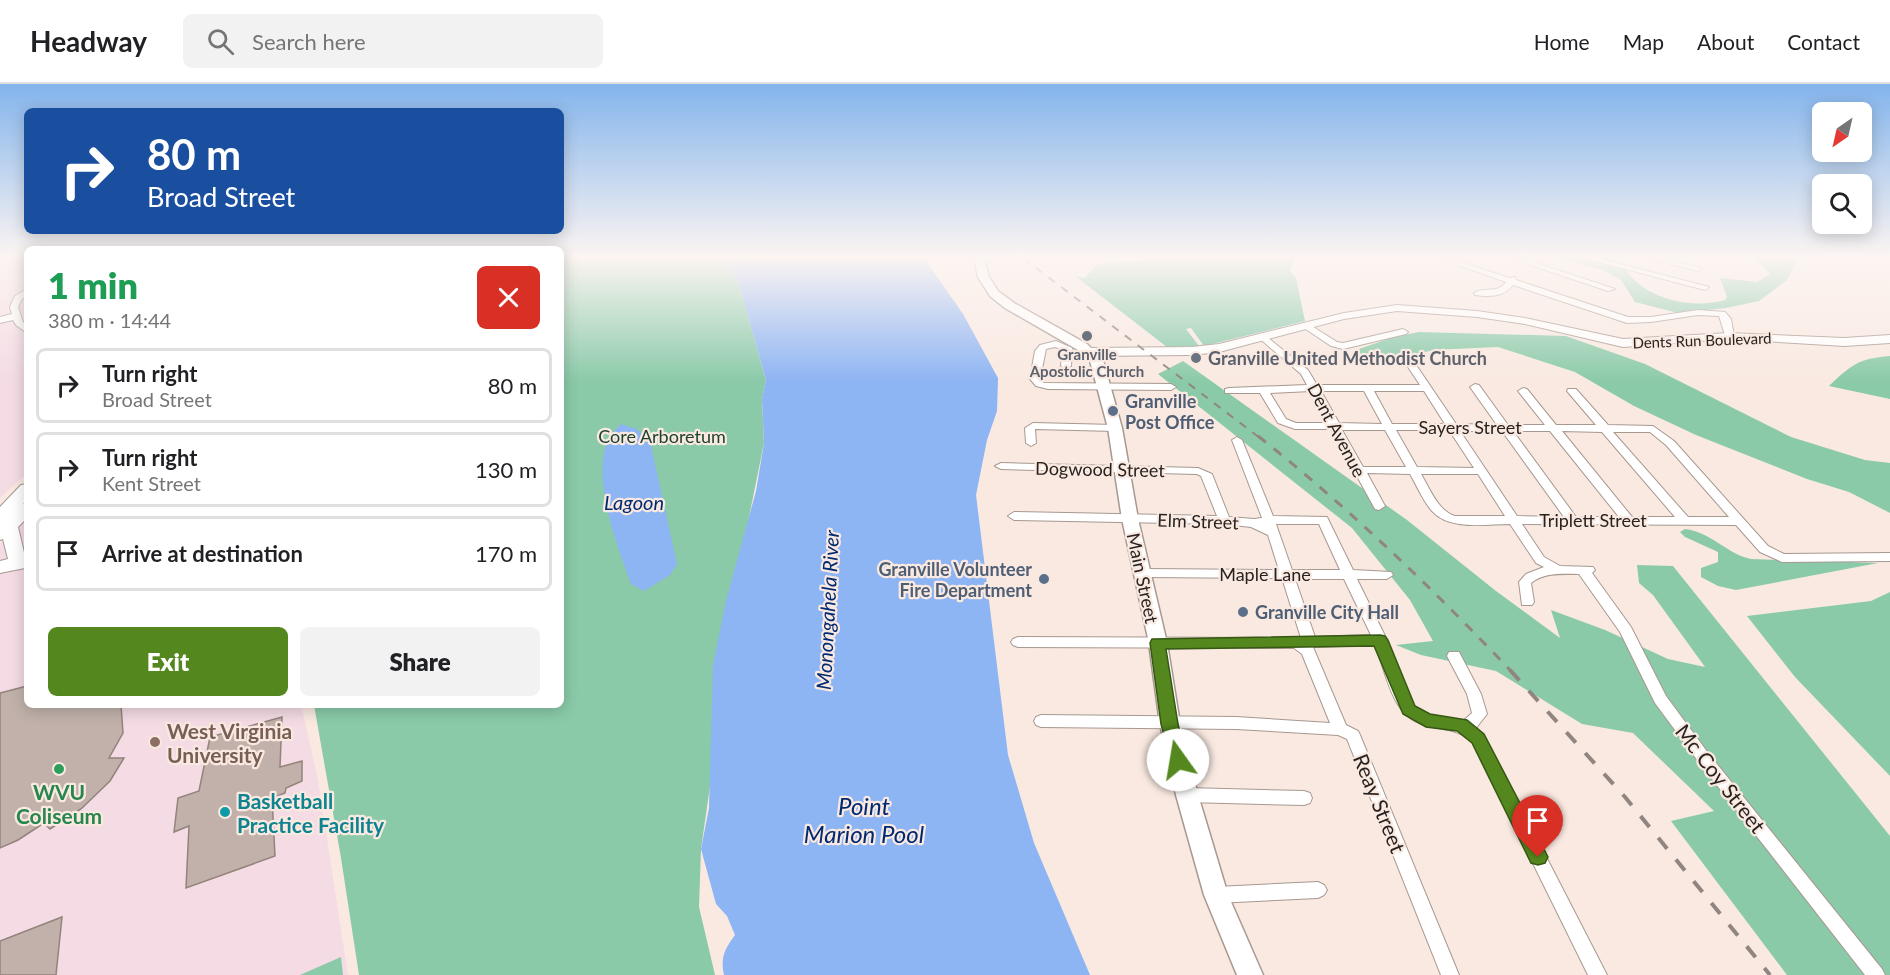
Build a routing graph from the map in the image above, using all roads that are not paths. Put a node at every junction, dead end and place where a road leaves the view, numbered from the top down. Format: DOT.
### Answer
graph roads {
  1 [pos="19,300"];
  2 [pos="1003,300"];
  3 [pos="1570,300"];
  4 [pos="17,315"];
  5 [pos="0,320"];
  6 [pos="1307,326"];
  7 [pos="24,327"];
  8 [pos="1403,332"];
  9 [pos="1262,336"];
  10 [pos="1728,336"];
  11 [pos="1890,339"];
  12 [pos="1067,343"];
  13 [pos="1090,352"];
  14 [pos="1409,361"];
  15 [pos="1066,366"];
  16 [pos="1103,387"];
  17 [pos="1170,387"];
  18 [pos="1475,387"];
  19 [pos="1315,388"];
  20 [pos="1367,388"];
  21 [pos="1427,388"];
  22 [pos="1263,389"];
  23 [pos="1229,391"];
  24 [pos="1523,391"];
  25 [pos="1572,391"];
  26 [pos="1333,426"];
  27 [pos="1389,427"];
  28 [pos="1505,427"];
  29 [pos="1553,427"];
  30 [pos="1605,427"];
  31 [pos="1115,428"];
  32 [pos="1454,428"];
  33 [pos="1237,440"];
  34 [pos="1030,443"];
  35 [pos="1001,466"];
  36 [pos="1120,469"];
  37 [pos="1358,470"];
  38 [pos="1414,471"];
  39 [pos="1483,471"];
  40 [pos="24,493"];
  41 [pos="1379,506"];
  42 [pos="1014,516"];
  43 [pos="8,517"];
  44 [pos="1130,519"];
  45 [pos="1572,519"];
  46 [pos="1224,520"];
  47 [pos="1515,520"];
  48 [pos="1628,520"];
  49 [pos="1684,520"];
  50 [pos="1740,521"];
  51 [pos="1270,526"];
  52 [pos="1890,557"];
  53 [pos="0,567"];
  54 [pos="1550,567"];
  55 [pos="1143,573"];
  56 [pos="1287,574"];
  57 [pos="1347,574"];
  58 [pos="1387,575"];
  59 [pos="1527,602"];
  60 [pos="1380,640"];
  61 [pos="1018,642"];
  62 [pos="1303,642"];
  63 [pos="1158,643"];
  64 [pos="1454,656"];
  65 [pos="1041,721"];
  66 [pos="1170,724"];
  67 [pos="1466,728"];
  68 [pos="1340,729"];
  69 [pos="1187,795"];
  70 [pos="1304,798"];
  71 [pos="1318,890"];
  72 [pos="1216,895"];
  73 [pos="1250,975"];
  74 [pos="1450,975"];
  75 [pos="1598,975"];
  76 [pos="1876,975"];
  1 -- 4 [label="street"];
  2 -- 12 [label="main road"];
  3 -- 10 [label="street"];
  4 -- 5 [label="street"];
  4 -- 7 [label="street"];
  6 -- 8 [label="street"];
  6 -- 9 [label="street, Dents Run Boulevard"];
  6 -- 10 [label="street, Dents Run Boulevard"];
  9 -- 13 [label="street, Dents Run Boulevard"];
  9 -- 19 [label="street, Dent Avenue"];
  10 -- 11 [label="street, Dents Run Boulevard"];
  12 -- 13 [label="main road"];
  12 -- 15 [label="street"];
  12 -- 16 [label="street"];
  13 -- 16 [label="main road, Main Street"];
  14 -- 21 [label="street"];
  16 -- 17 [label="street"];
  16 -- 31 [label="main road, Main Street"];
  18 -- 28 [label="street"];
  19 -- 20 [label="street"];
  19 -- 22 [label="street"];
  19 -- 26 [label="street, Dent Avenue"];
  20 -- 21 [label="street"];
  20 -- 27 [label="street"];
  21 -- 32 [label="street"];
  22 -- 23 [label="street"];
  22 -- 26 [label="street, Sayers Street"];
  24 -- 29 [label="street"];
  25 -- 30 [label="street"];
  26 -- 27 [label="street, Sayers Street"];
  26 -- 37 [label="street, Dent Avenue"];
  27 -- 32 [label="street, Sayers Street"];
  27 -- 38 [label="street"];
  28 -- 29 [label="street, Sayers Street"];
  28 -- 32 [label="street, Sayers Street"];
  28 -- 45 [label="street"];
  29 -- 30 [label="street, Sayers Street"];
  29 -- 48 [label="street"];
  30 -- 49 [label="street"];
  30 -- 50 [label="street, Sayers Street"];
  31 -- 34 [label="street"];
  31 -- 36 [label="main road, Main Street"];
  32 -- 39 [label="street"];
  33 -- 51 [label="street, Reay Street"];
  35 -- 36 [label="street, Dogwood Street"];
  36 -- 44 [label="main road, Main Street"];
  36 -- 46 [label="street, Dogwood Street"];
  37 -- 38 [label="street"];
  37 -- 41 [label="street, Dent Avenue"];
  38 -- 39 [label="street"];
  38 -- 47 [label="street, Triplett Street"];
  39 -- 47 [label="street"];
  40 -- 43 [label="main road"];
  42 -- 44 [label="street, Elm Street"];
  43 -- 53 [label="main road"];
  44 -- 46 [label="street, Elm Street"];
  44 -- 55 [label="main road, Main Street"];
  45 -- 47 [label="street, Triplett Street"];
  45 -- 48 [label="street, Triplett Street"];
  46 -- 51 [label="street, Elm Street"];
  47 -- 54 [label="street"];
  48 -- 49 [label="street, Triplett Street"];
  49 -- 50 [label="street, Triplett Street"];
  50 -- 52 [label="street"];
  51 -- 56 [label="street, Reay Street"];
  51 -- 57 [label="street, Elm Street"];
  54 -- 59 [label="street"];
  54 -- 76 [label="street, Mc Coy Street"];
  55 -- 56 [label="street, Maple Lane"];
  55 -- 63 [label="main road, Main Street"];
  56 -- 57 [label="street, Maple Lane"];
  56 -- 62 [label="street, Reay Street"];
  57 -- 58 [label="street, Maple Lane"];
  57 -- 60 [label="street"];
  60 -- 62 [label="street"];
  60 -- 67 [label="street"];
  61 -- 63 [label="street"];
  62 -- 63 [label="street"];
  62 -- 68 [label="street, Reay Street"];
  63 -- 66 [label="main road, Main Street"];
  64 -- 67 [label="street"];
  65 -- 66 [label="street"];
  66 -- 68 [label="street"];
  66 -- 69 [label="main road, Main Street"];
  67 -- 75 [label="street"];
  68 -- 74 [label="street, Reay Street"];
  69 -- 70 [label="street"];
  69 -- 72 [label="main road, Main Street"];
  71 -- 72 [label="street"];
  72 -- 73 [label="main road, Main Street"];
}
